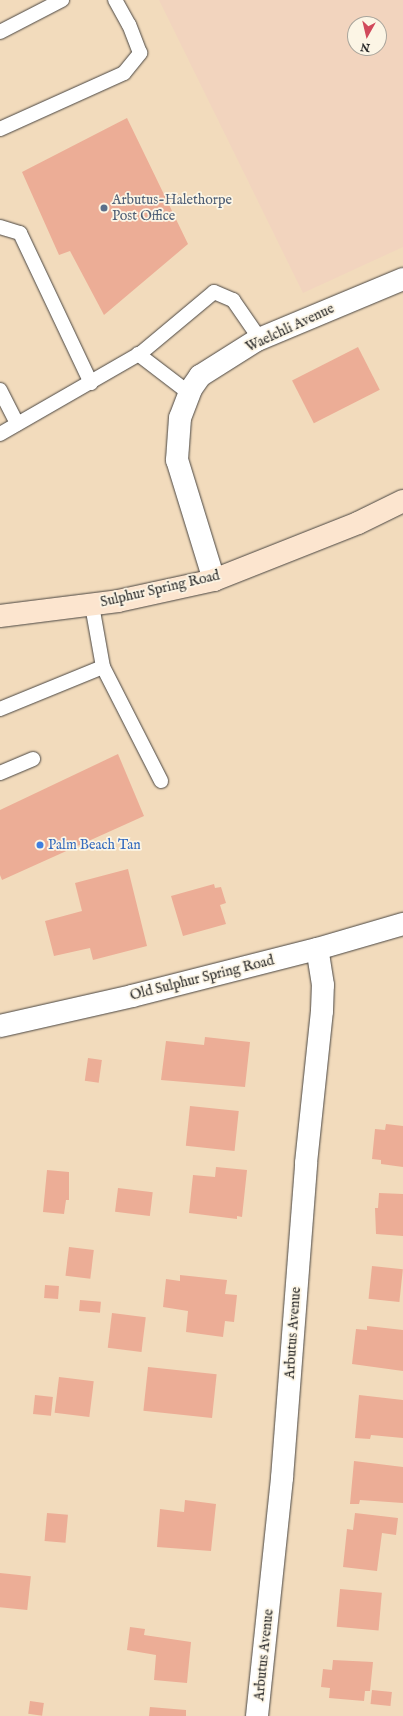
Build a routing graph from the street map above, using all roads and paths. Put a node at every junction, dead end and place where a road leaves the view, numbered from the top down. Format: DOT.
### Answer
graph roads {
  1 [pos="62,0"];
  2 [pos="115,0"];
  3 [pos="0,32"];
  4 [pos="0,129"];
  5 [pos="0,227"];
  6 [pos="403,279"];
  7 [pos="260,339"];
  8 [pos="138,354"];
  9 [pos="91,383"];
  10 [pos="0,390"];
  11 [pos="189,393"];
  12 [pos="17,424"];
  13 [pos="0,434"];
  14 [pos="403,501"];
  15 [pos="214,580"];
  16 [pos="92,605"];
  17 [pos="4,618"];
  18 [pos="103,667"];
  19 [pos="0,709"];
  20 [pos="33,759"];
  21 [pos="0,773"];
  22 [pos="161,781"];
  23 [pos="403,924"];
  24 [pos="317,949"];
  25 [pos="0,1026"];
  26 [pos="257,1716"];
  1 -- 3 [label="lane"];
  2 -- 4 [label="lane"];
  5 -- 9 [label="lane"];
  6 -- 7 [label="street, Waelchli Avenue"];
  7 -- 8 [label="lane"];
  7 -- 11 [label="street, Waelchli Avenue"];
  8 -- 9 [label="lane"];
  8 -- 11 [label="lane"];
  9 -- 12 [label="lane"];
  10 -- 12 [label="lane"];
  11 -- 15 [label="street, Waelchli Avenue"];
  12 -- 13 [label="lane"];
  14 -- 15 [label="main road, Sulphur Spring Road"];
  15 -- 16 [label="main road, Sulphur Spring Road"];
  16 -- 17 [label="main road, Sulphur Spring Road"];
  16 -- 18 [label="lane"];
  18 -- 19 [label="lane"];
  18 -- 22 [label="lane"];
  20 -- 21 [label="lane"];
  23 -- 24 [label="street, Old Sulphur Spring Road"];
  24 -- 25 [label="street, Old Sulphur Spring Road"];
  24 -- 26 [label="street, Arbutus Avenue"];
}
